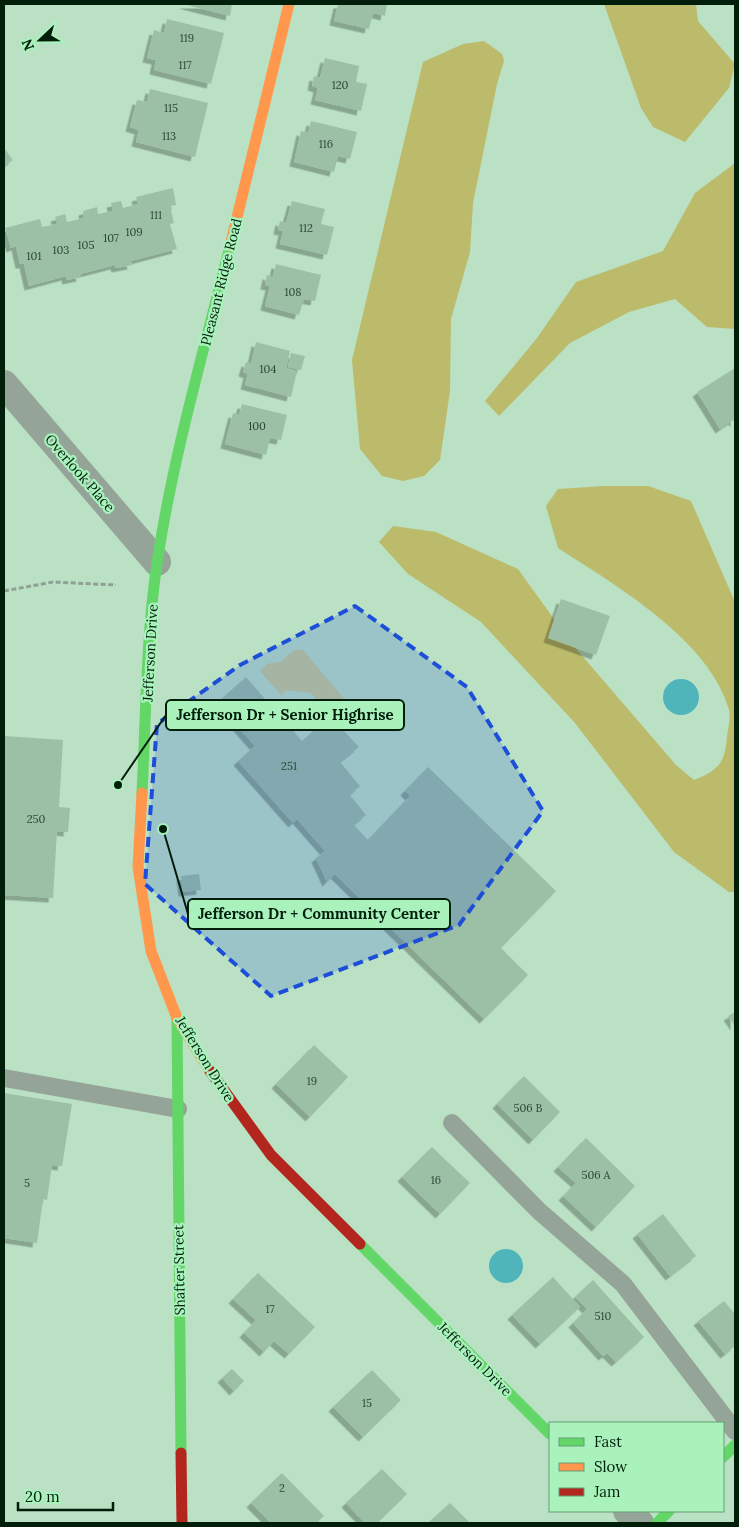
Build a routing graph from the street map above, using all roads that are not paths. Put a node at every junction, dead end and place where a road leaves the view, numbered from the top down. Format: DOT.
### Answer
graph roads {
  1 [pos="289,4"];
  2 [pos="4,384"];
  3 [pos="157,562"];
  4 [pos="177,1018"];
  5 [pos="4,1078"];
  6 [pos="178,1108"];
  7 [pos="452,1123"];
  8 [pos="735,1431"];
  9 [pos="549,1433"];
  10 [pos="735,1445"];
  11 [pos="724,1456"];
  12 [pos="628,1512"];
  13 [pos="668,1512"];
  14 [pos="182,1523"];
  15 [pos="640,1523"];
  16 [pos="656,1523"];
  1 -- 3 [label="street, Pleasant Ridge Road"];
  2 -- 3 [label="street, Overlook Place"];
  3 -- 4 [label="street, Jefferson Drive"];
  4 -- 6 [label="street, Shafter Street"];
  4 -- 9 [label="street, Jefferson Drive"];
  5 -- 6 [label="lane"];
  6 -- 14 [label="street, Shafter Street"];
  7 -- 8 [label="lane"];
  10 -- 11 [label="street"];
  12 -- 15 [label="street"];
  13 -- 16 [label="street"];
}
